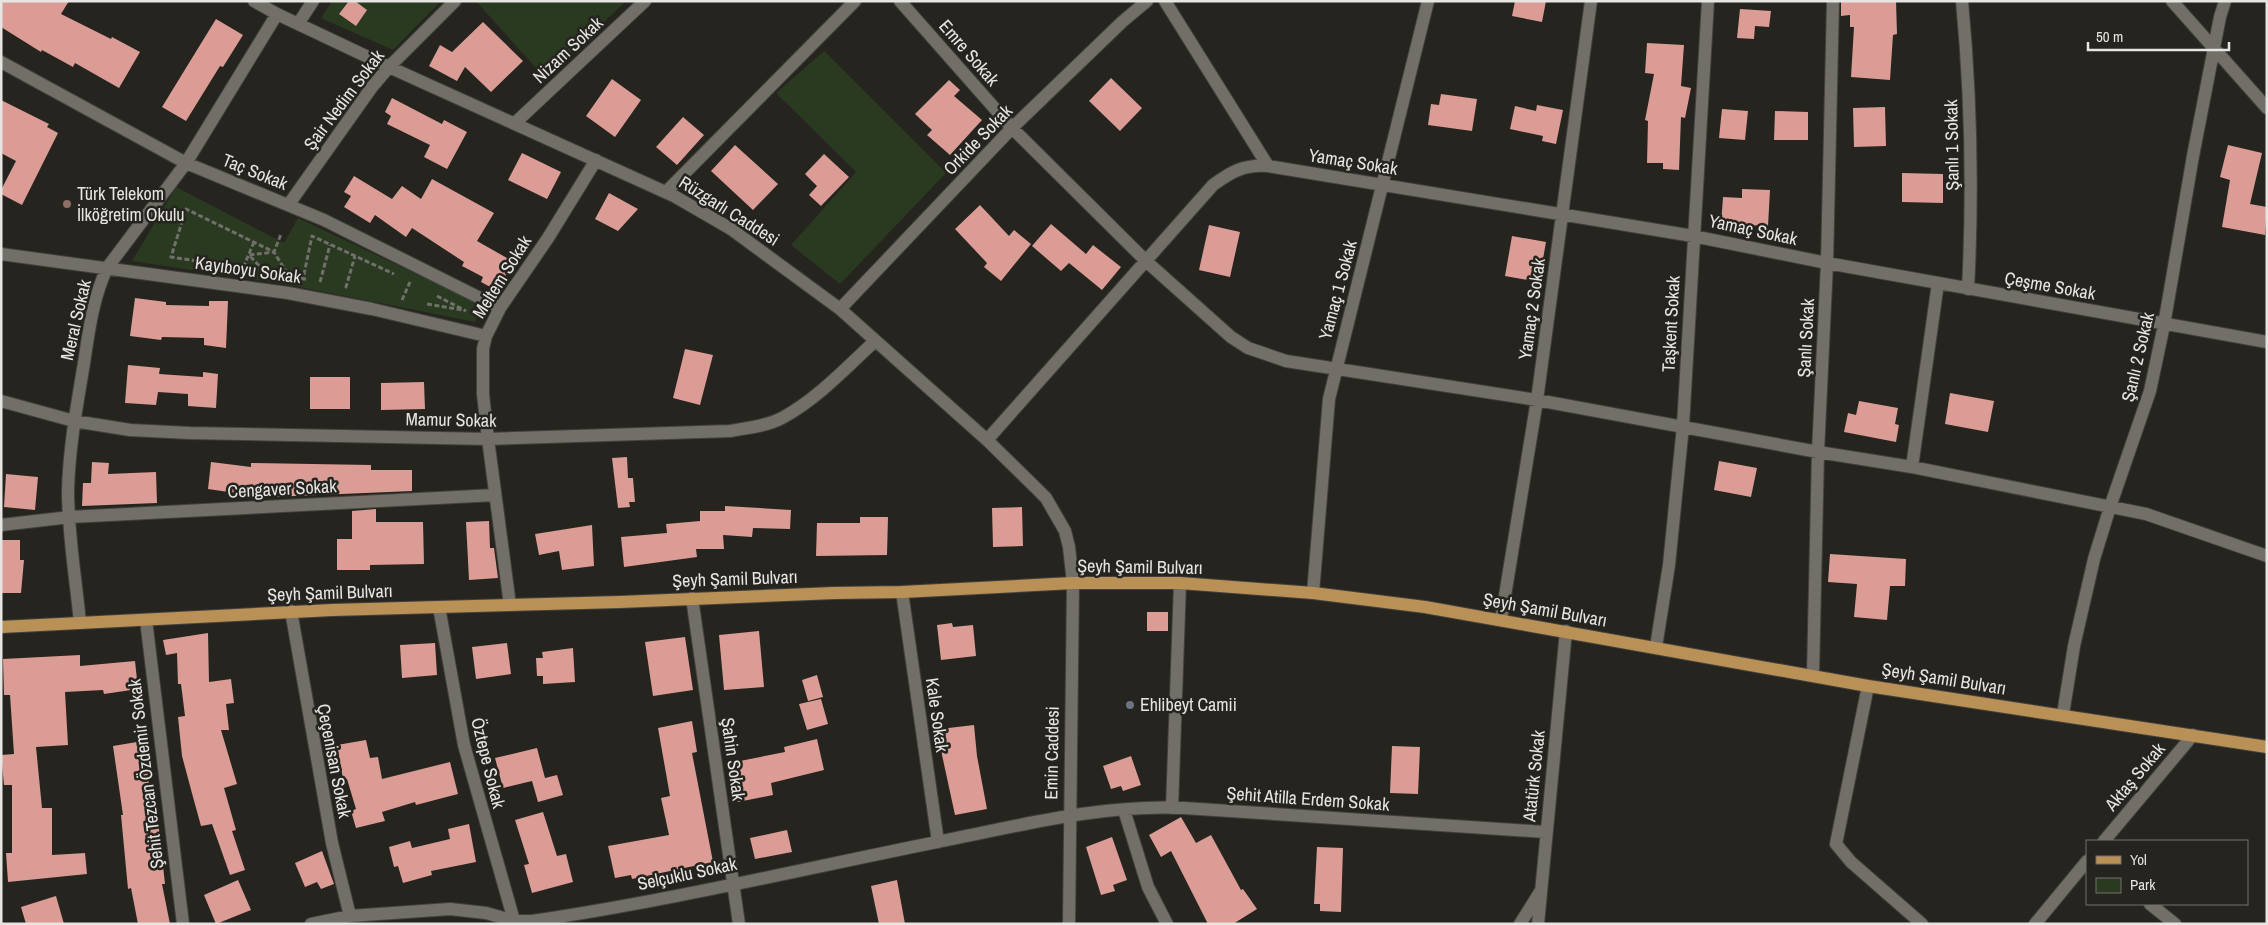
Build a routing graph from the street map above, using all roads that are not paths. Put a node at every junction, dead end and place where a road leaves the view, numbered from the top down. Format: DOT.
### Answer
graph roads {
  1 [pos="254,1"];
  2 [pos="313,1"];
  3 [pos="455,1"];
  4 [pos="645,1"];
  5 [pos="855,1"];
  6 [pos="900,1"];
  7 [pos="1146,1"];
  8 [pos="1165,1"];
  9 [pos="1428,1"];
  10 [pos="1591,1"];
  11 [pos="1708,1"];
  12 [pos="1832,1"];
  13 [pos="1962,1"];
  14 [pos="2172,1"];
  15 [pos="2225,1"];
  16 [pos="277,14"];
  17 [pos="298,24"];
  18 [pos="2215,50"];
  19 [pos="1,62"];
  20 [pos="389,67"];
  21 [pos="2267,108"];
  22 [pos="515,123"];
  23 [pos="1012,128"];
  24 [pos="596,160"];
  25 [pos="186,162"];
  26 [pos="1268,166"];
  27 [pos="1384,184"];
  28 [pos="666,192"];
  29 [pos="289,204"];
  30 [pos="1563,214"];
  31 [pos="1693,236"];
  32 [pos="1,254"];
  33 [pos="1147,262"];
  34 [pos="1827,263"];
  35 [pos="107,268"];
  36 [pos="1938,283"];
  37 [pos="1968,289"];
  38 [pos="500,308"];
  39 [pos="840,309"];
  40 [pos="2164,325"];
  41 [pos="486,336"];
  42 [pos="875,341"];
  43 [pos="2267,342"];
  44 [pos="1335,368"];
  45 [pos="1537,400"];
  46 [pos="1,401"];
  47 [pos="74,422"];
  48 [pos="1683,426"];
  49 [pos="488,439"];
  50 [pos="988,440"];
  51 [pos="1818,452"];
  52 [pos="1912,467"];
  53 [pos="495,495"];
  54 [pos="2110,507"];
  55 [pos="70,517"];
  56 [pos="1,525"];
  57 [pos="2267,556"];
  58 [pos="1073,583"];
  59 [pos="1180,583"];
  60 [pos="902,592"];
  61 [pos="1313,593"];
  62 [pos="692,598"];
  63 [pos="510,605"];
  64 [pos="439,607"];
  65 [pos="291,612"];
  66 [pos="146,620"];
  67 [pos="1501,620"];
  68 [pos="80,623"];
  69 [pos="1,627"];
  70 [pos="1566,631"];
  71 [pos="1656,647"];
  72 [pos="1813,675"];
  73 [pos="1868,686"];
  74 [pos="2063,714"];
  75 [pos="2193,735"];
  76 [pos="2267,747"];
  77 [pos="1172,808"];
  78 [pos="1124,810"];
  79 [pos="1068,817"];
  80 [pos="1546,832"];
  81 [pos="2105,840"];
  82 [pos="938,842"];
  83 [pos="2086,862"];
  84 [pos="733,883"];
  85 [pos="1542,888"];
  86 [pos="2151,905"];
  87 [pos="350,916"];
  88 [pos="515,922"];
  89 [pos="1539,923"];
  90 [pos="183,924"];
  91 [pos="313,924"];
  92 [pos="739,924"];
  93 [pos="1069,924"];
  94 [pos="1167,924"];
  95 [pos="1520,924"];
  96 [pos="1922,924"];
  97 [pos="2035,924"];
  98 [pos="2175,924"];
  1 -- 16 [label="street, Rüzgarlı Caddesi"];
  2 -- 17 [label="street"];
  3 -- 20 [label="street, Şair Nedim Sokak"];
  4 -- 22 [label="street, Nizam Sokak"];
  5 -- 28 [label="street"];
  6 -- 23 [label="street, Emre Sokak"];
  7 -- 23 [label="street, Orkide Sokak"];
  8 -- 26 [label="street"];
  9 -- 27 [label="street, Yamaç 1 Sokak"];
  10 -- 30 [label="street, Yamaç 2 Sokak"];
  11 -- 31 [label="street, Taşkent Sokak"];
  12 -- 34 [label="street, Şanlı Sokak"];
  13 -- 37 [label="street, Şanlı 1 Sokak"];
  14 -- 18 [label="street"];
  15 -- 18 [label="street, Şanlı 2 Sokak"];
  16 -- 17 [label="street, Rüzgarlı Caddesi"];
  16 -- 25 [label="street, Meral Sokak"];
  17 -- 20 [label="street, Rüzgarlı Caddesi"];
  18 -- 21 [label="street"];
  18 -- 40 [label="street, Şanlı 2 Sokak"];
  19 -- 25 [label="street, Taç Sokak"];
  20 -- 22 [label="street, Rüzgarlı Caddesi"];
  20 -- 29 [label="street, Şair Nedim Sokak"];
  22 -- 24 [label="street, Rüzgarlı Caddesi"];
  23 -- 33 [label="street, Emre Sokak"];
  23 -- 39 [label="street, Orkide Sokak"];
  24 -- 28 [label="street, Rüzgarlı Caddesi"];
  24 -- 38 [label="street, Meltem Sokak"];
  25 -- 29 [label="street, Taç Sokak"];
  25 -- 35 [label="street, Meral Sokak"];
  26 -- 27 [label="street, Yamaç Sokak"];
  26 -- 33 [label="street, Yamaç Sokak"];
  27 -- 30 [label="street, Yamaç Sokak"];
  27 -- 44 [label="street, Yamaç 1 Sokak"];
  28 -- 39 [label="street, Rüzgarlı Caddesi"];
  29 -- 38 [label="street, Taç Sokak"];
  30 -- 31 [label="street, Yamaç Sokak"];
  30 -- 45 [label="street, Yamaç 2 Sokak"];
  31 -- 34 [label="street, Yamaç Sokak"];
  31 -- 48 [label="street, Taşkent Sokak"];
  32 -- 35 [label="street, Kayıboyu Sokak"];
  33 -- 44 [label="street, Emre Sokak"];
  33 -- 50 [label="street, Yamaç Sokak"];
  34 -- 36 [label="street, Çeşme Sokak"];
  34 -- 51 [label="street, Şanlı Sokak"];
  35 -- 41 [label="street, Kayıboyu Sokak"];
  35 -- 47 [label="street, Meral Sokak"];
  36 -- 37 [label="street, Çeşme Sokak"];
  36 -- 52 [label="street"];
  37 -- 40 [label="street, Çeşme Sokak"];
  38 -- 41 [label="street, Meltem Sokak"];
  39 -- 42 [label="street, Rüzgarlı Caddesi"];
  40 -- 43 [label="street, Çeşme Sokak"];
  40 -- 54 [label="street, Şanlı 2 Sokak"];
  41 -- 49 [label="street, Meltem Sokak"];
  42 -- 49 [label="street, Mamur Sokak"];
  42 -- 50 [label="street, Rüzgarlı Caddesi"];
  44 -- 45 [label="street, Emre Sokak"];
  44 -- 61 [label="street, Yamaç 1 Sokak"];
  45 -- 48 [label="street, Emre Sokak"];
  45 -- 67 [label="street, Yamaç 2 Sokak"];
  46 -- 47 [label="street, Mamur Sokak"];
  47 -- 49 [label="street, Mamur Sokak"];
  47 -- 55 [label="street, Meral Sokak"];
  48 -- 51 [label="street, Emre Sokak"];
  48 -- 71 [label="street, Taşkent Sokak"];
  49 -- 53 [label="street, Meltem Sokak"];
  50 -- 58 [label="street, Rüzgarlı Caddesi"];
  51 -- 52 [label="street, Emre Sokak"];
  51 -- 72 [label="street, Şanlı Sokak"];
  52 -- 54 [label="street, Emre Sokak"];
  53 -- 55 [label="street, Cengaver Sokak"];
  53 -- 63 [label="street, Meltem Sokak"];
  54 -- 57 [label="street, Emre Sokak"];
  54 -- 74 [label="street, Şanlı 2 Sokak"];
  55 -- 56 [label="street, Cengaver Sokak"];
  55 -- 68 [label="street, Meral Sokak"];
  58 -- 59 [label="main road, Şeyh Şamil Bulvarı"];
  58 -- 60 [label="main road, Şeyh Şamil Bulvarı"];
  58 -- 79 [label="street, Emin Caddesi"];
  59 -- 61 [label="main road, Şeyh Şamil Bulvarı"];
  59 -- 77 [label="street"];
  60 -- 62 [label="main road, Şeyh Şamil Bulvarı"];
  60 -- 82 [label="street, Kale Sokak"];
  61 -- 67 [label="main road, Şeyh Şamil Bulvarı"];
  62 -- 63 [label="main road, Şeyh Şamil Bulvarı"];
  62 -- 84 [label="street, Şahin Sokak"];
  63 -- 64 [label="main road, Şeyh Şamil Bulvarı"];
  64 -- 65 [label="main road, Şeyh Şamil Bulvarı"];
  64 -- 88 [label="street, Öztepe Sokak"];
  65 -- 66 [label="main road, Şeyh Şamil Bulvarı"];
  65 -- 87 [label="street, Çeçenisan Sokak"];
  66 -- 68 [label="main road, Şeyh Şamil Bulvarı"];
  66 -- 90 [label="street, Şehit Tezcan Özdemir Sokak"];
  67 -- 70 [label="main road, Şeyh Şamil Bulvarı"];
  68 -- 69 [label="main road, Şeyh Şamil Bulvarı"];
  70 -- 71 [label="main road, Şeyh Şamil Bulvarı"];
  70 -- 80 [label="street, Atatürk Sokak"];
  71 -- 72 [label="main road, Şeyh Şamil Bulvarı"];
  72 -- 73 [label="main road, Şeyh Şamil Bulvarı"];
  73 -- 74 [label="main road, Şeyh Şamil Bulvarı"];
  73 -- 96 [label="street"];
  74 -- 75 [label="main road, Şeyh Şamil Bulvarı"];
  75 -- 76 [label="main road, Şeyh Şamil Bulvarı"];
  75 -- 81 [label="street, Aktaş Sokak"];
  77 -- 78 [label="street, Şehit Atilla Erdem Sokak"];
  77 -- 80 [label="street, Şehit Atilla Erdem Sokak"];
  78 -- 79 [label="street, Şehit Atilla Erdem Sokak"];
  78 -- 94 [label="street"];
  79 -- 82 [label="street, Selçuklu Sokak"];
  79 -- 93 [label="street, Emin Caddesi"];
  80 -- 85 [label="street, Atatürk Sokak"];
  82 -- 84 [label="street, Selçuklu Sokak"];
  83 -- 97 [label="street"];
  84 -- 88 [label="street, Selçuklu Sokak"];
  84 -- 92 [label="street, Şahin Sokak"];
  85 -- 89 [label="street, Atatürk Sokak"];
  85 -- 95 [label="street"];
  86 -- 98 [label="street"];
  87 -- 88 [label="street, Selçuklu Sokak"];
  87 -- 91 [label="street, Selçuklu Sokak"];
}
